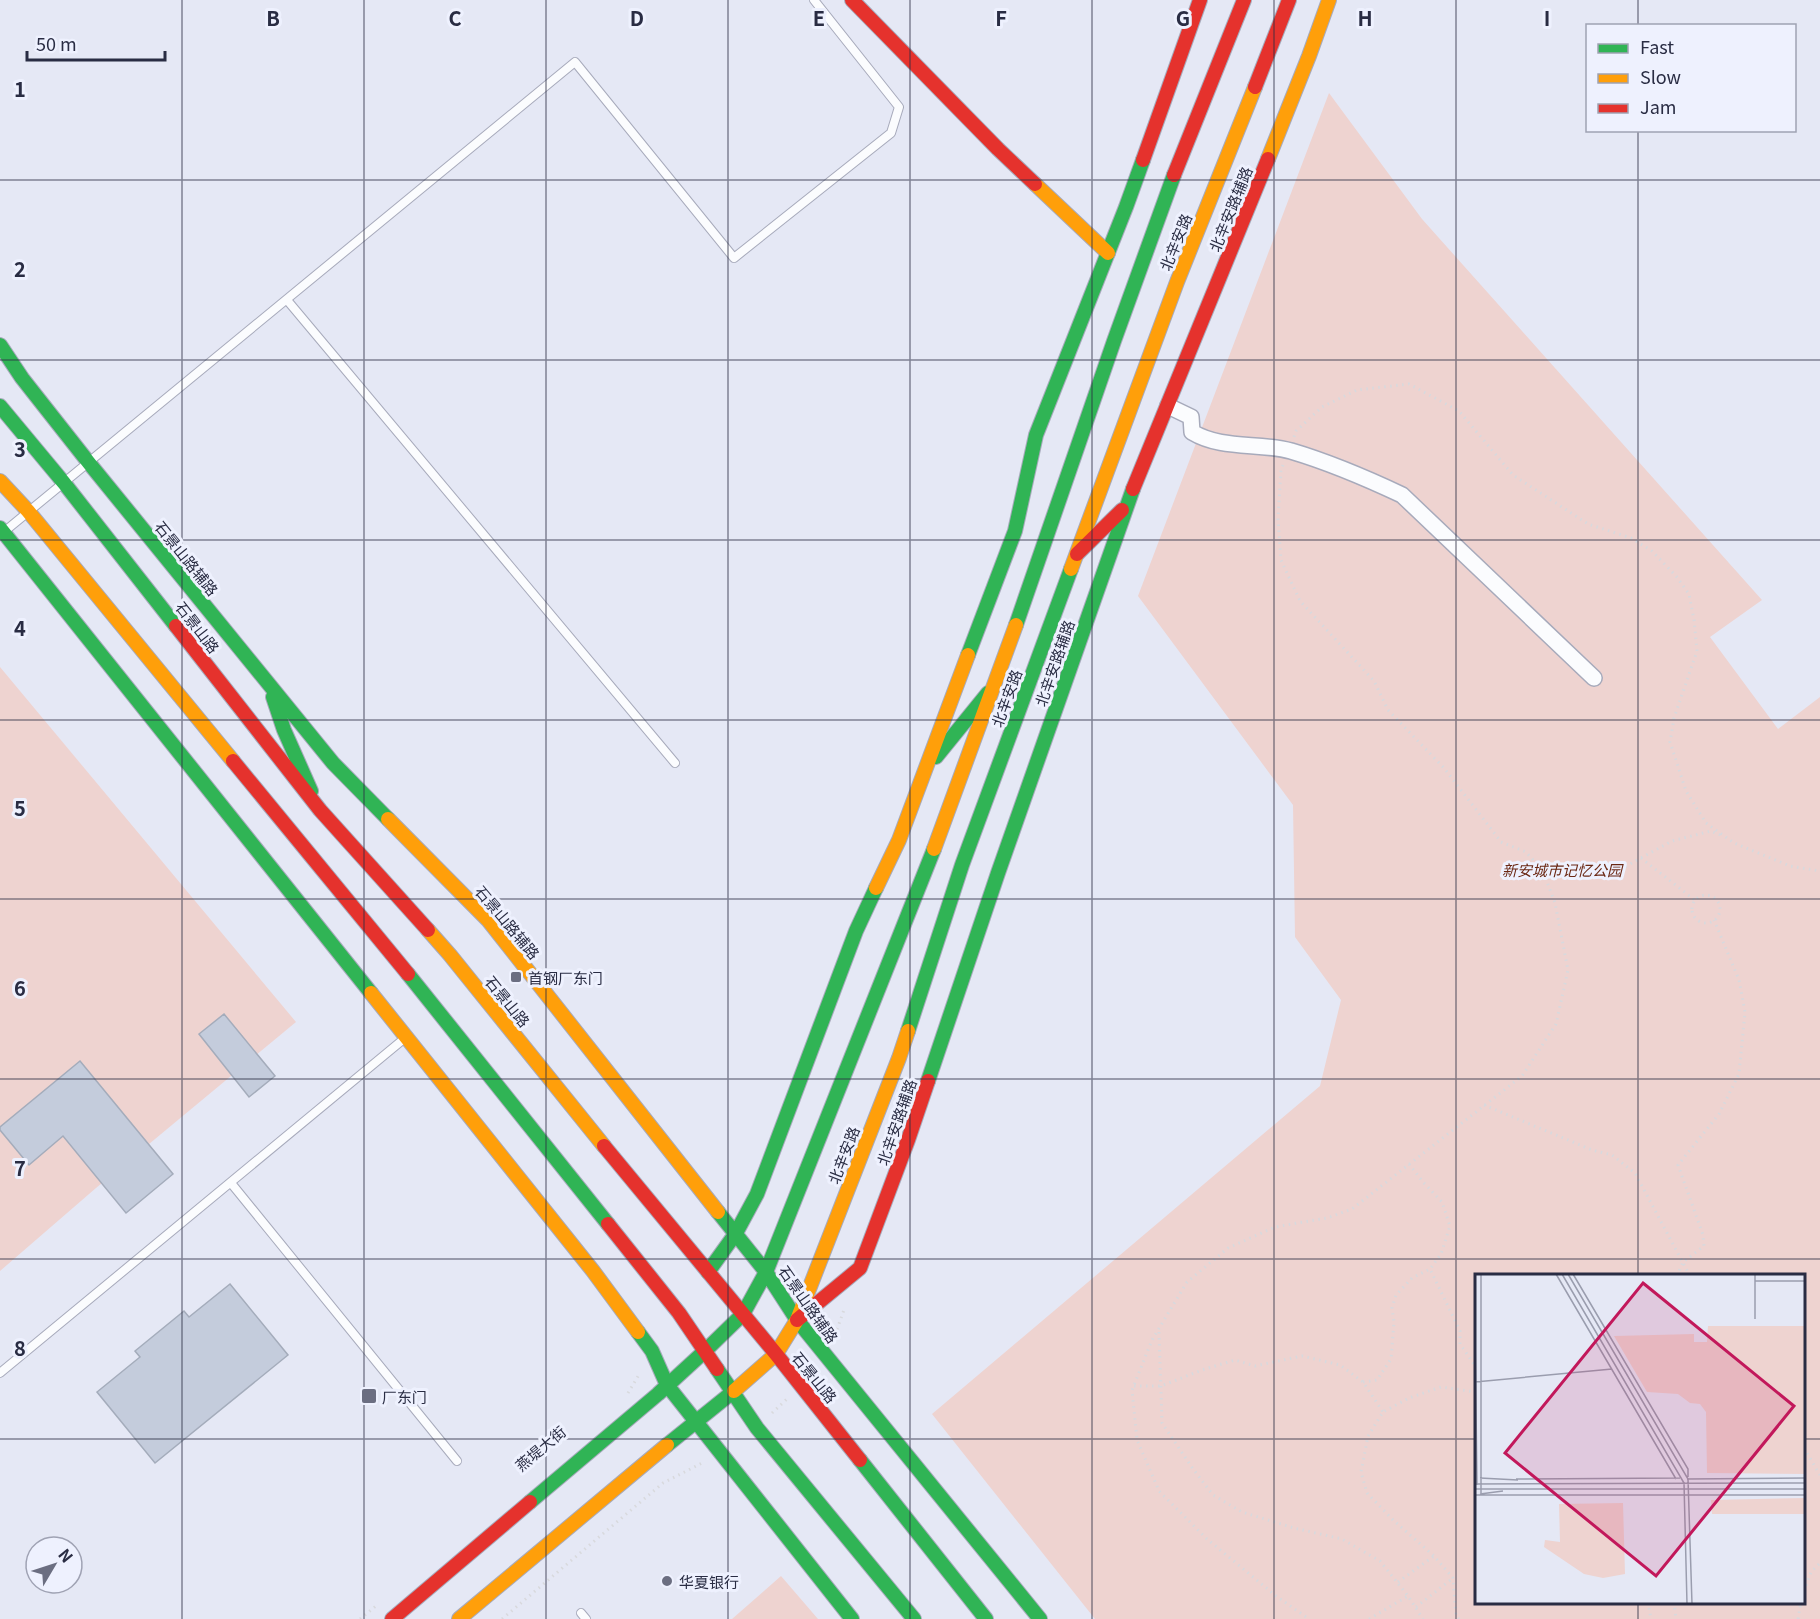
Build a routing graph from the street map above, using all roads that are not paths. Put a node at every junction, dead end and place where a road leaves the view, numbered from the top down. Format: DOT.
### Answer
graph roads {
  1 [pos="814,0"];
  2 [pos="852,0"];
  3 [pos="1200,0"];
  4 [pos="1244,0"];
  5 [pos="1289,0"];
  6 [pos="1329,0"];
  7 [pos="1108,253"];
  8 [pos="287,300"];
  9 [pos="0,345"];
  10 [pos="0,406"];
  11 [pos="1168,406"];
  12 [pos="89,463"];
  13 [pos="0,481"];
  14 [pos="64,483"];
  15 [pos="1125,507"];
  16 [pos="28,512"];
  17 [pos="2,530"];
  18 [pos="1077,554"];
  19 [pos="1594,678"];
  20 [pos="268,684"];
  21 [pos="994,685"];
  22 [pos="675,763"];
  23 [pos="924,771"];
  24 [pos="320,810"];
  25 [pos="407,1037"];
  26 [pos="231,1183"];
  27 [pos="735,1233"];
  28 [pos="708,1272"];
  29 [pos="766,1272"];
  30 [pos="743,1314"];
  31 [pos="797,1320"];
  32 [pos="706,1350"];
  33 [pos="776,1354"];
  34 [pos="0,1373"];
  35 [pos="667,1384"];
  36 [pos="734,1391"];
  37 [pos="697,1421"];
  38 [pos="457,1461"];
  39 [pos="1011,1584"];
  40 [pos="392,1619"];
  41 [pos="459,1619"];
  42 [pos="852,1619"];
  43 [pos="914,1619"];
  44 [pos="986,1619"];
  45 [pos="1026,1619"];
  46 [pos="1040,1619"];
  1 -- 8 [label="lane"];
  2 -- 7 [label="main road"];
  3 -- 7 [label="main road"];
  4 -- 21 [label="main road, 北辛安路"];
  5 -- 18 [label="main road, 北辛安路"];
  6 -- 11 [label="main road, 北辛安路辅路"];
  7 -- 23 [label="main road"];
  8 -- 12 [label="lane"];
  8 -- 22 [label="lane"];
  9 -- 12 [label="main road, 石景山路辅路"];
  10 -- 14 [label="main road, 石景山路"];
  11 -- 15 [label="main road, 北辛安路辅路"];
  11 -- 19 [label="street"];
  12 -- 14 [label="lane"];
  12 -- 20 [label="main road, 石景山路辅路"];
  13 -- 16 [label="main road"];
  14 -- 16 [label="lane"];
  14 -- 24 [label="main road, 石景山路"];
  15 -- 18 [label="main road"];
  15 -- 31 [label="main road, 北辛安路辅路"];
  16 -- 17 [label="lane"];
  16 -- 32 [label="main road"];
  17 -- 25 [label="main road"];
  18 -- 31 [label="main road, 北辛安路"];
  20 -- 24 [label="main road"];
  20 -- 27 [label="main road, 石景山路辅路"];
  21 -- 23 [label="main road"];
  21 -- 29 [label="main road, 北辛安路"];
  23 -- 27 [label="main road"];
  24 -- 28 [label="main road, 石景山路"];
  25 -- 26 [label="lane"];
  25 -- 35 [label="main road"];
  26 -- 34 [label="lane"];
  26 -- 38 [label="lane"];
  27 -- 28 [label="main road"];
  27 -- 29 [label="main road, 石景山路辅路"];
  28 -- 30 [label="main road, 石景山路"];
  29 -- 30 [label="main road, 北辛安路"];
  29 -- 31 [label="main road, 石景山路辅路"];
  30 -- 32 [label="main road, 北辛安路"];
  30 -- 33 [label="main road, 石景山路"];
  31 -- 33 [label="main road, 北辛安路"];
  31 -- 39 [label="main road, 石景山路辅路"];
  32 -- 35 [label="main road"];
  32 -- 36 [label="main road"];
  33 -- 36 [label="main road, 北辛安路"];
  33 -- 44 [label="main road, 石景山路"];
  35 -- 37 [label="main road"];
  35 -- 40 [label="main road"];
  36 -- 37 [label="main road"];
  36 -- 43 [label="main road"];
  37 -- 41 [label="main road"];
  37 -- 42 [label="main road"];
  39 -- 45 [label="main road"];
  39 -- 46 [label="main road, 石景山路辅路"];
}
